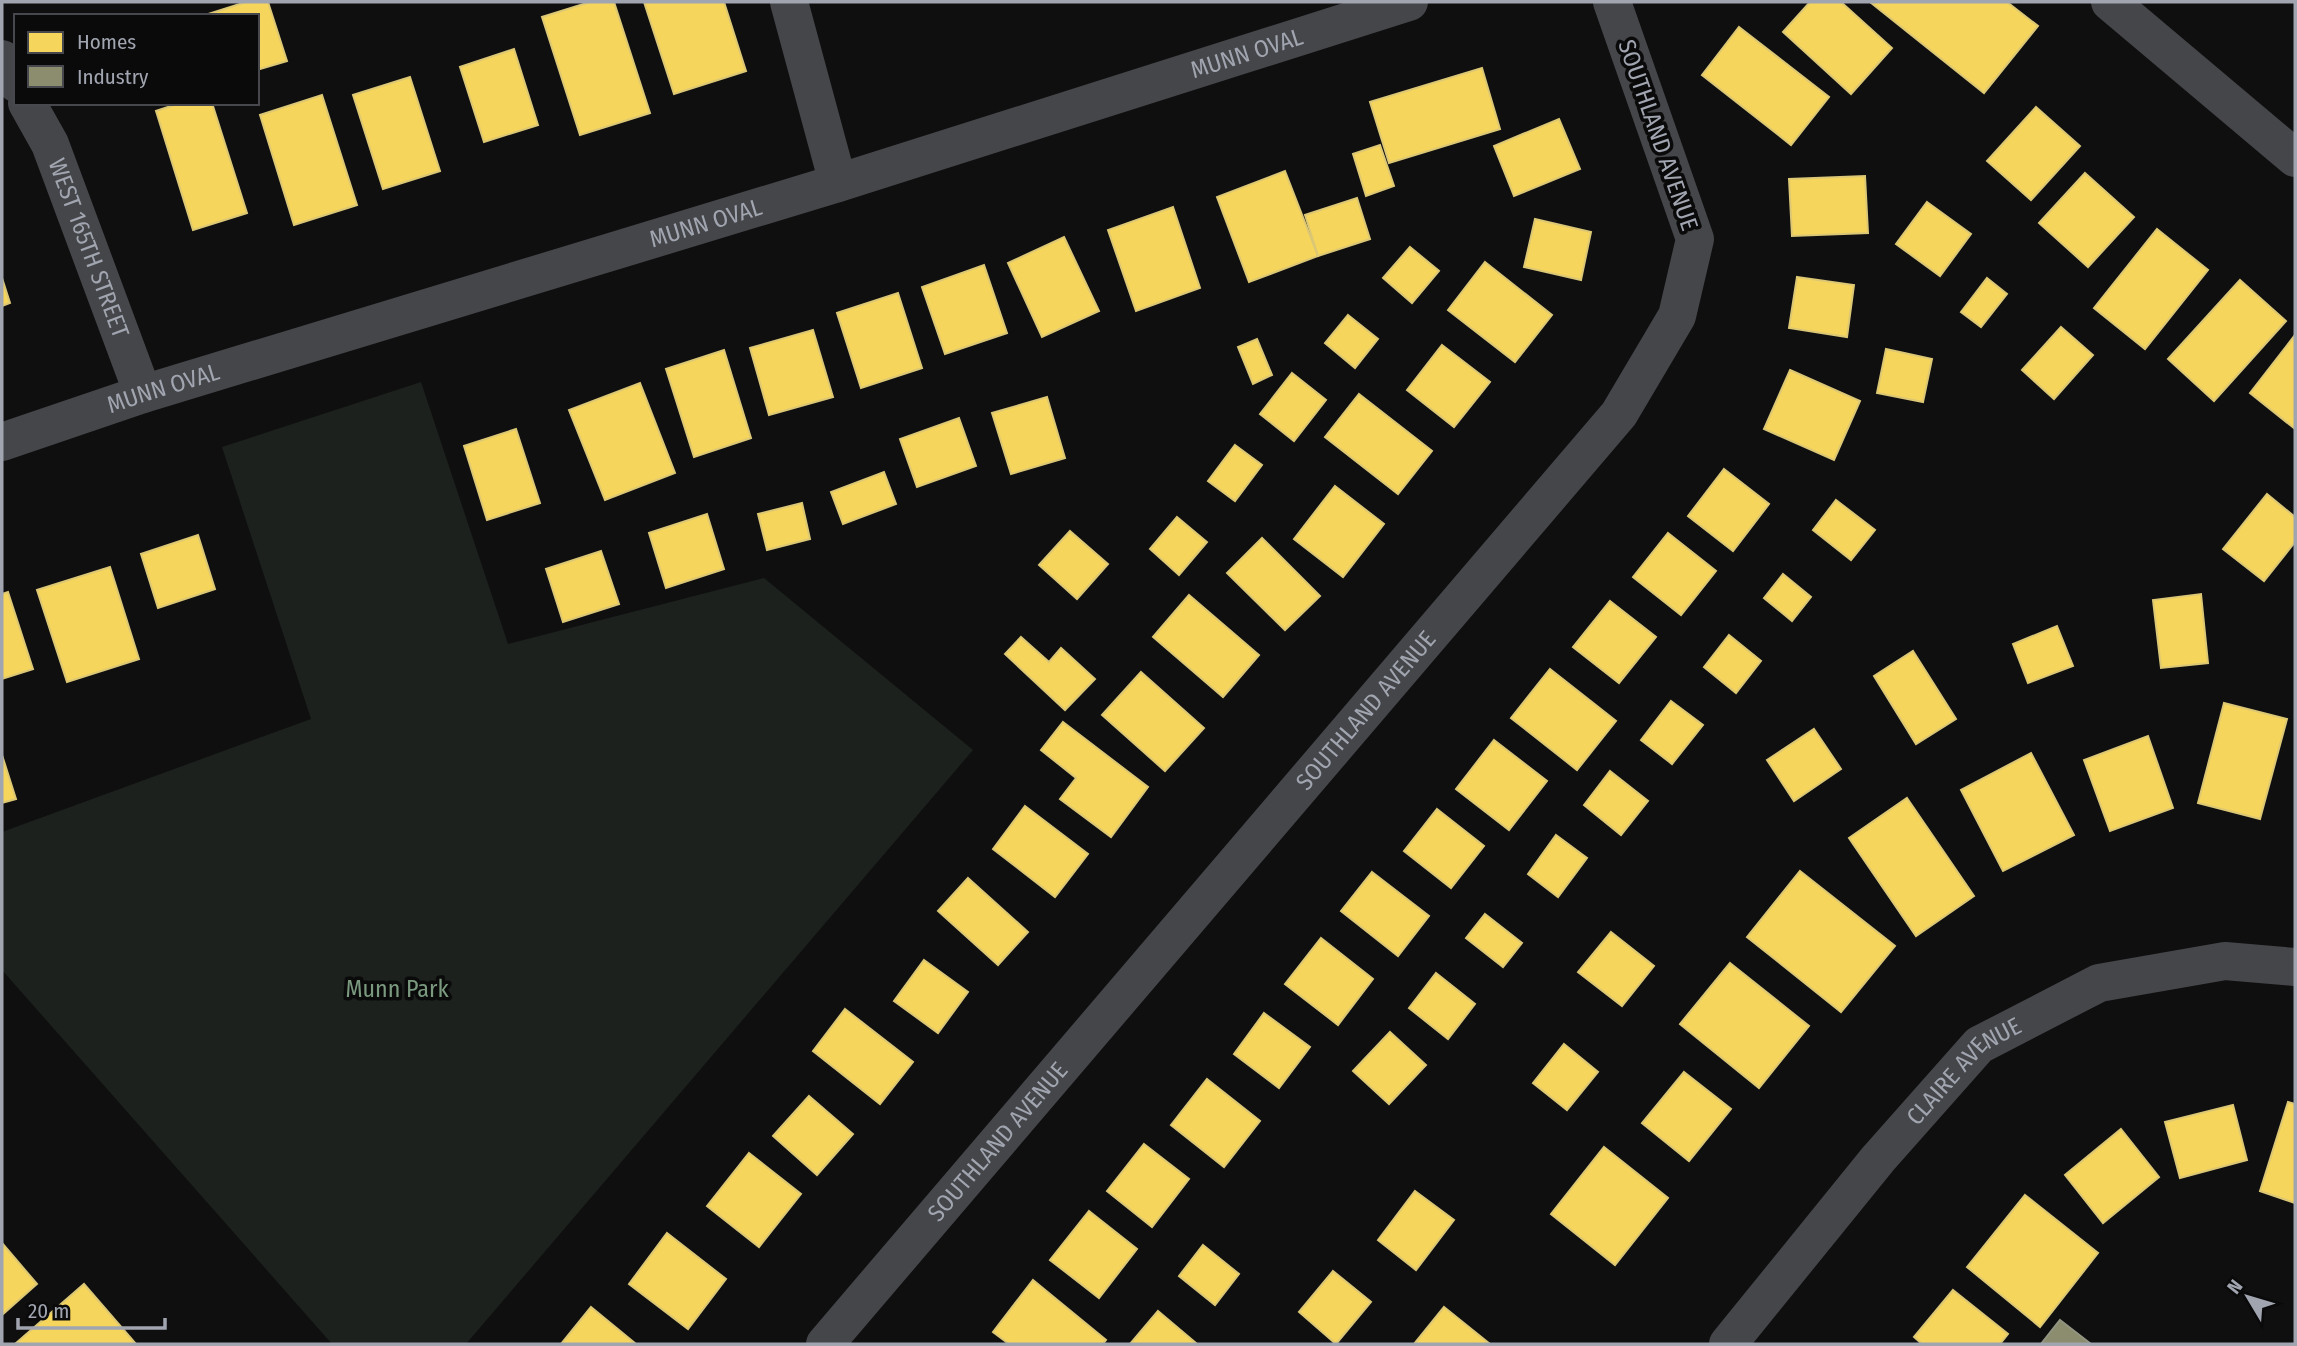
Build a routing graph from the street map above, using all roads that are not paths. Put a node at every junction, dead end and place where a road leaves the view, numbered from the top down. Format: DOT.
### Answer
graph roads {
  1 [pos="789,2"];
  2 [pos="1409,2"];
  3 [pos="1612,2"];
  4 [pos="2110,2"];
  5 [pos="2,59"];
  6 [pos="14,80"];
  7 [pos="28,105"];
  8 [pos="2295,158"];
  9 [pos="838,183"];
  10 [pos="143,394"];
  11 [pos="2,442"];
  12 [pos="2295,967"];
  13 [pos="825,1344"];
  14 [pos="1728,1344"];
  1 -- 9 [label="street"];
  2 -- 9 [label="street, MUNN OVAL"];
  3 -- 13 [label="street, SOUTHLAND AVENUE"];
  4 -- 8 [label="street"];
  5 -- 6 [label="street"];
  7 -- 10 [label="street, WEST 165TH STREET"];
  9 -- 10 [label="street, MUNN OVAL"];
  10 -- 11 [label="street, MUNN OVAL"];
  12 -- 14 [label="street, CLAIRE AVENUE"];
}
